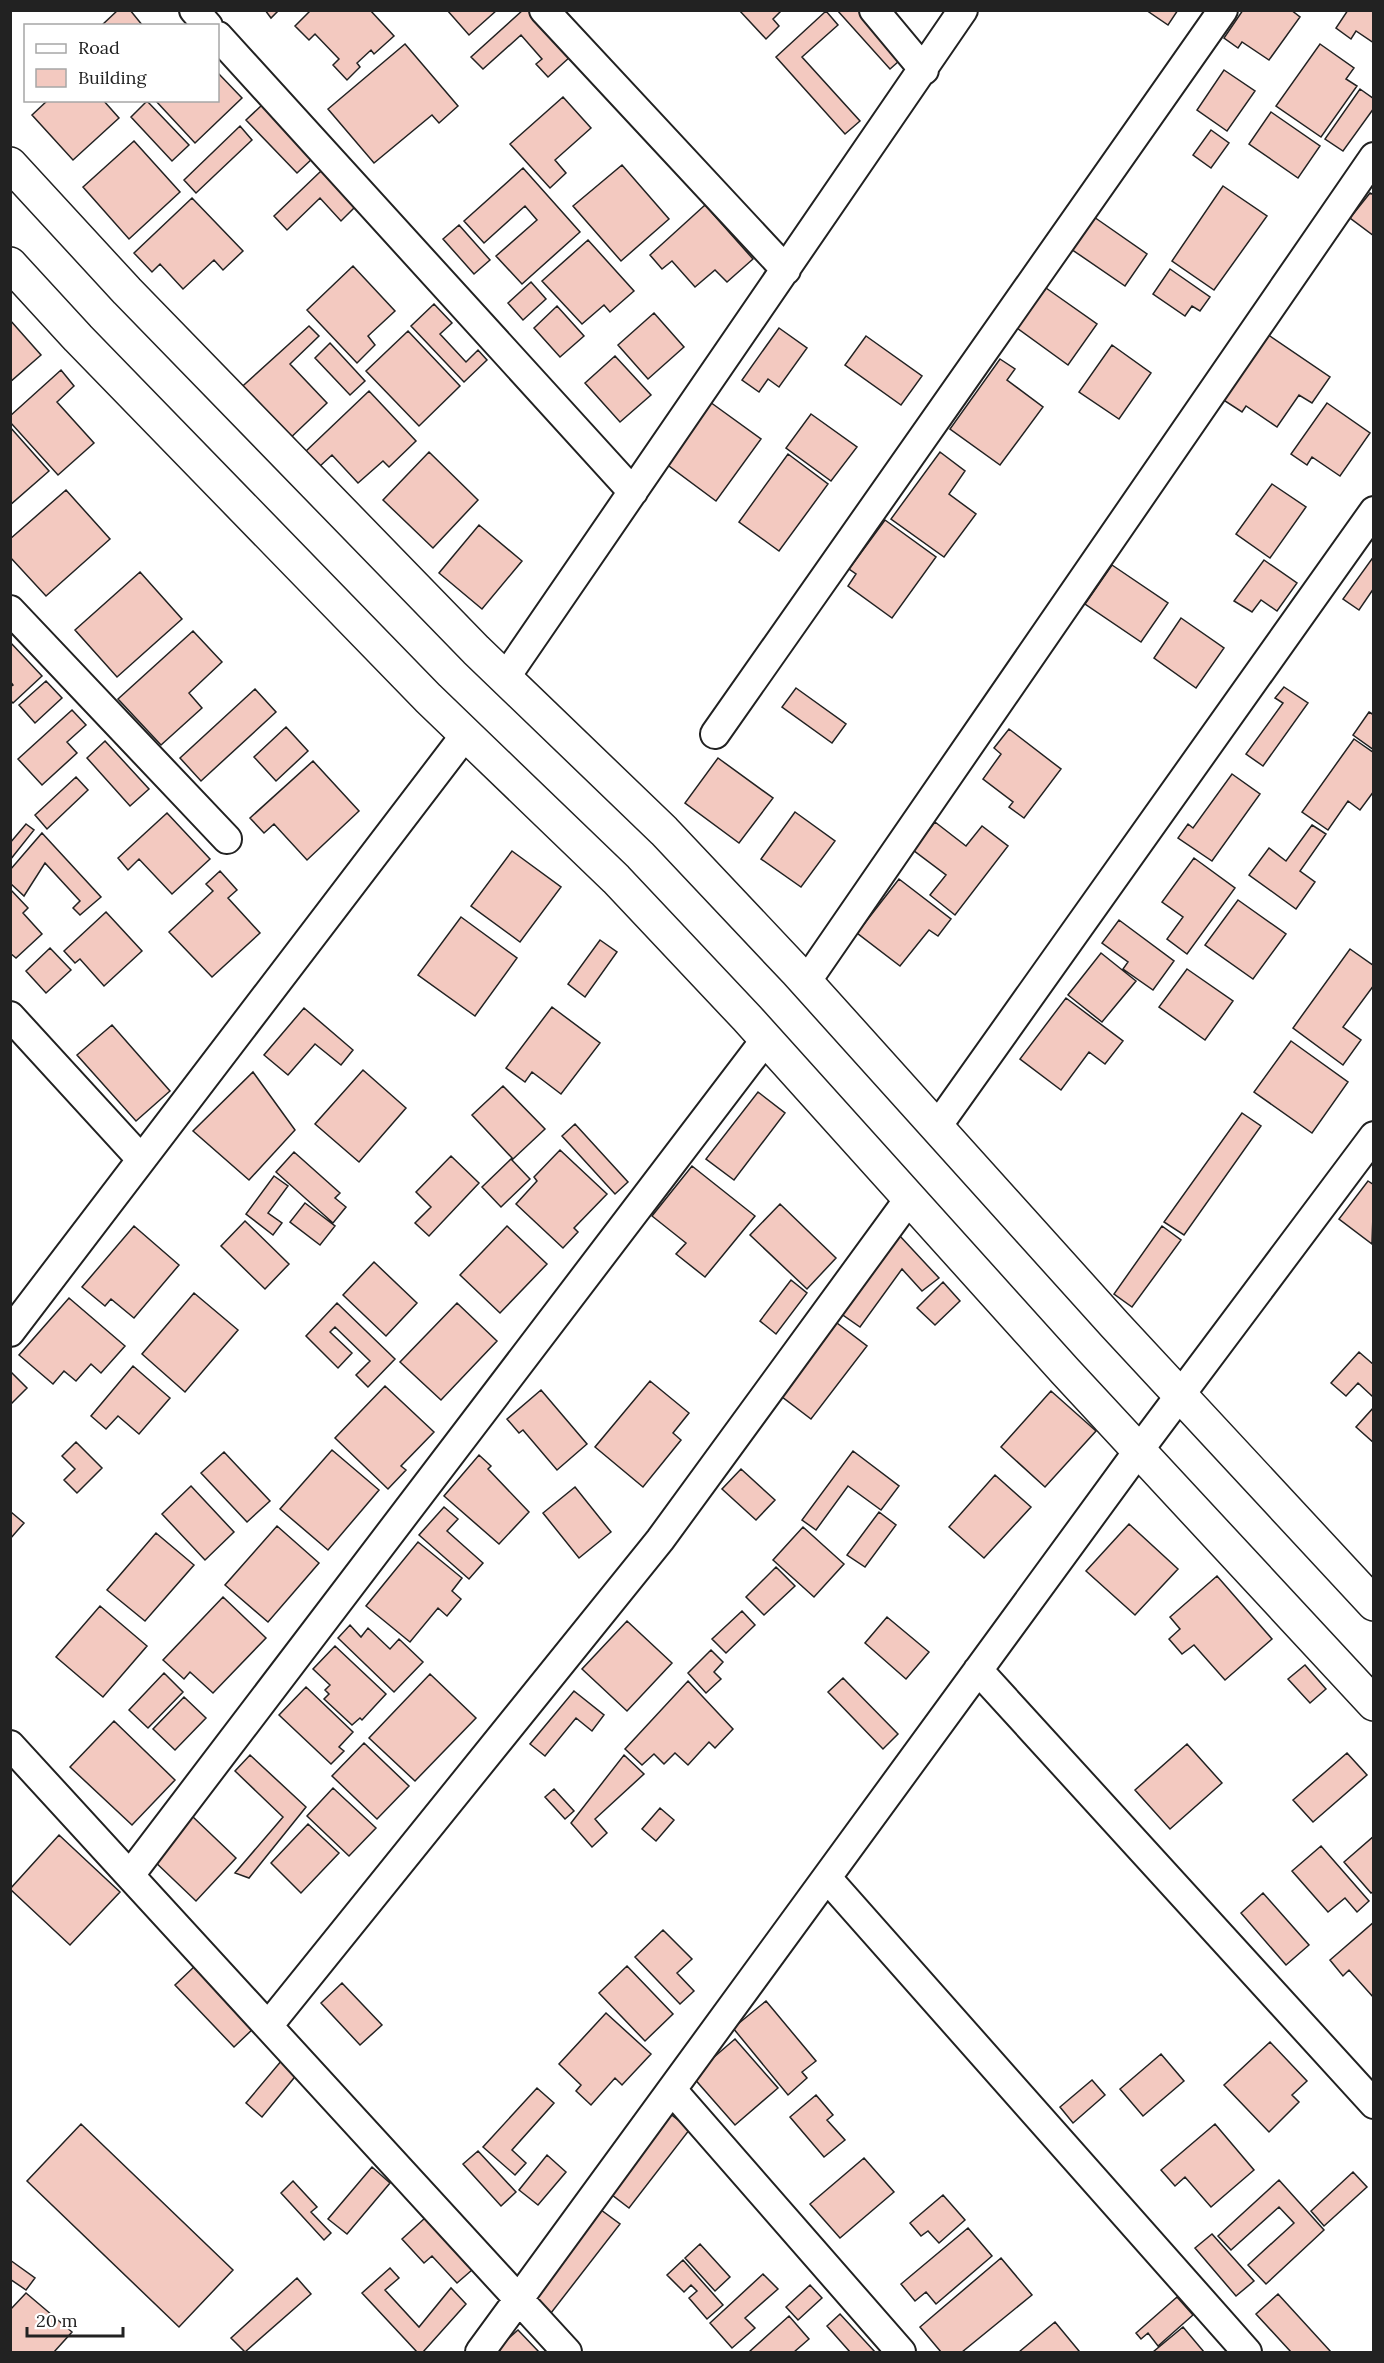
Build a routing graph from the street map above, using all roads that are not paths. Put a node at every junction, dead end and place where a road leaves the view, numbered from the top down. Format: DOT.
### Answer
graph roads {
  1 [pos="194,10"];
  2 [pos="544,10"];
  3 [pos="874,10"];
  4 [pos="963,10"];
  5 [pos="1223,10"];
  6 [pos="206,24"];
  7 [pos="219,37"];
  8 [pos="924,70"];
  9 [pos="1374,157"];
  10 [pos="10,164"];
  11 [pos="10,264"];
  12 [pos="786,270"];
  13 [pos="633,492"];
  14 [pos="1374,511"];
  15 [pos="10,610"];
  16 [pos="505,678"];
  17 [pos="466,734"];
  18 [pos="715,734"];
  19 [pos="227,839"];
  20 [pos="806,982"];
  21 [pos="10,1016"];
  22 [pos="766,1039"];
  23 [pos="936,1128"];
  24 [pos="1374,1136"];
  25 [pos="141,1159"];
  26 [pos="909,1199"];
  27 [pos="10,1332"];
  28 [pos="1180,1395"];
  29 [pos="1139,1450"];
  30 [pos="1374,1604"];
  31 [pos="978,1670"];
  32 [pos="1374,1704"];
  33 [pos="10,1745"];
  34 [pos="130,1875"];
  35 [pos="827,1878"];
  36 [pos="268,2026"];
  37 [pos="672,2090"];
  38 [pos="1374,2104"];
  39 [pos="519,2300"];
  40 [pos="480,2352"];
  41 [pos="567,2352"];
  42 [pos="901,2352"];
  43 [pos="1247,2352"];
  1 -- 6 [label="street"];
  2 -- 12 [label="street"];
  3 -- 8 [label="street"];
  4 -- 8 [label="street"];
  5 -- 18 [label="street"];
  7 -- 13 [label="street"];
  8 -- 12 [label="street"];
  9 -- 20 [label="street"];
  10 -- 16 [label="main road"];
  11 -- 17 [label="main road"];
  12 -- 13 [label="street"];
  13 -- 16 [label="street"];
  14 -- 23 [label="street"];
  15 -- 19 [label="street"];
  16 -- 20 [label="main road"];
  17 -- 22 [label="main road"];
  17 -- 25 [label="street"];
  20 -- 23 [label="main road"];
  21 -- 25 [label="street"];
  22 -- 26 [label="main road"];
  22 -- 34 [label="street"];
  23 -- 28 [label="main road"];
  24 -- 28 [label="street"];
  25 -- 27 [label="street"];
  26 -- 29 [label="main road"];
  26 -- 36 [label="street"];
  28 -- 29 [label="street"];
  28 -- 30 [label="main road"];
  29 -- 31 [label="street"];
  29 -- 32 [label="main road"];
  31 -- 35 [label="street"];
  31 -- 38 [label="street"];
  33 -- 34 [label="street"];
  34 -- 36 [label="street"];
  35 -- 37 [label="street"];
  35 -- 43 [label="street"];
  36 -- 39 [label="street"];
  37 -- 39 [label="street"];
  37 -- 42 [label="street"];
  39 -- 40 [label="street"];
  39 -- 41 [label="street"];
}
